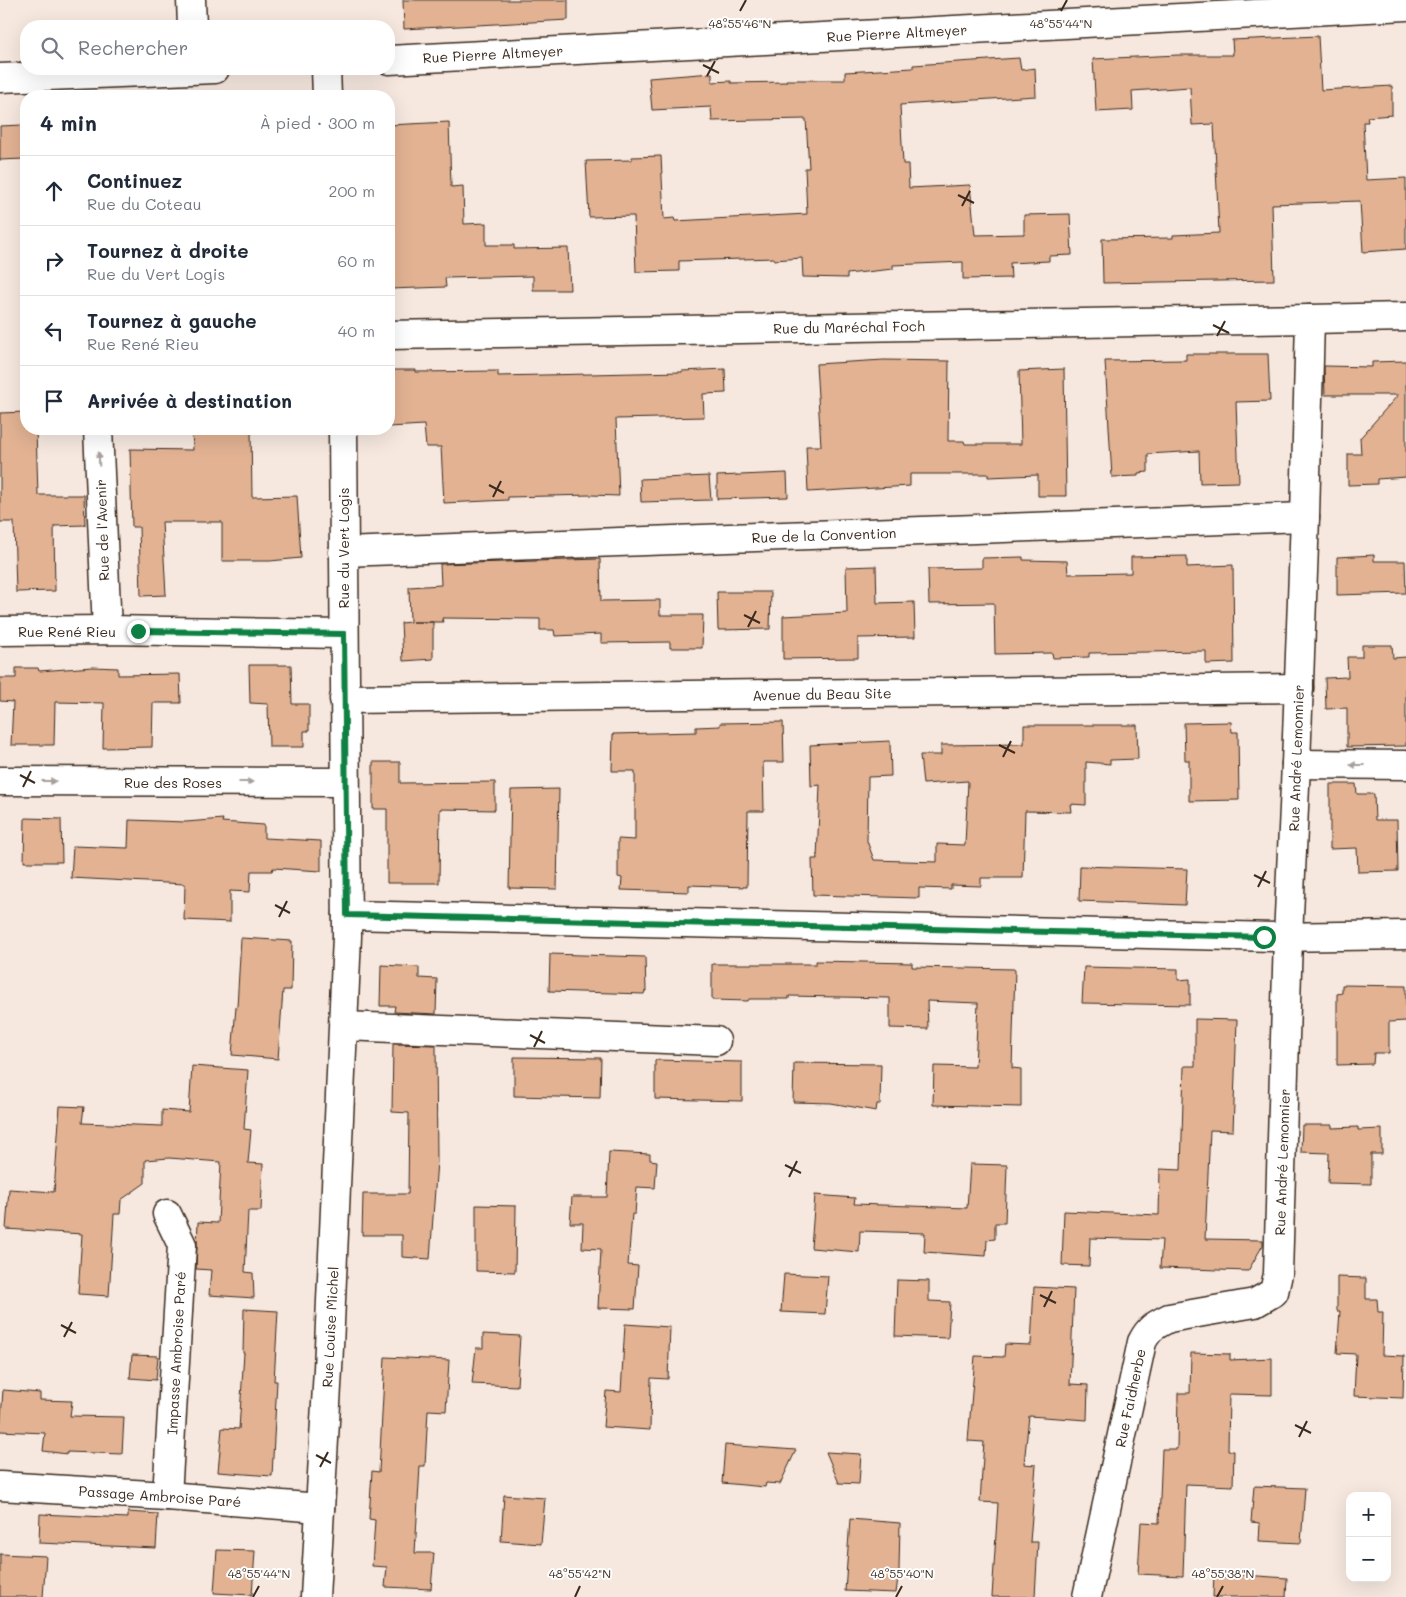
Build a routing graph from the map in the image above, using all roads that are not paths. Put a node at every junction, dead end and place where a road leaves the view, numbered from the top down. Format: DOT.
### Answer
graph roads {
  1 [pos="192,0"];
  2 [pos="1406,6"];
  3 [pos="192,20"];
  4 [pos="395,60"];
  5 [pos="158,75"];
  6 [pos="326,75"];
  7 [pos="0,78"];
  8 [pos="84,86"];
  9 [pos="327,90"];
  10 [pos="1406,317"];
  11 [pos="1310,319"];
  12 [pos="395,335"];
  13 [pos="98,435"];
  14 [pos="342,435"];
  15 [pos="1305,517"];
  16 [pos="343,552"];
  17 [pos="0,630"];
  18 [pos="107,630"];
  19 [pos="344,634"];
  20 [pos="1300,688"];
  21 [pos="344,700"];
  22 [pos="1296,764"];
  23 [pos="1406,765"];
  24 [pos="0,781"];
  25 [pos="345,782"];
  26 [pos="347,915"];
  27 [pos="1406,936"];
  28 [pos="1288,938"];
  29 [pos="344,1026"];
  30 [pos="716,1041"];
  31 [pos="342,1056"];
  32 [pos="167,1214"];
  33 [pos="1274,1292"];
  34 [pos="0,1486"];
  35 [pos="167,1496"];
  36 [pos="320,1508"];
  37 [pos="315,1597"];
  38 [pos="1087,1597"];
  1 -- 3 [label="street"];
  2 -- 4 [label="street, Rue Pierre Altmeyer"];
  5 -- 8 [label="street"];
  6 -- 9 [label="street"];
  7 -- 8 [label="street"];
  10 -- 11 [label="street"];
  11 -- 12 [label="street, Rue du Maréchal Foch"];
  11 -- 15 [label="street, Rue André Lemonnier"];
  18 -- 13 [label="street, Rue de l'Avenir, one-way"];
  14 -- 16 [label="street, Rue du Vert Logis"];
  15 -- 16 [label="street, Rue de la Convention"];
  15 -- 20 [label="street, Rue André Lemonnier"];
  16 -- 19 [label="street, Rue du Vert Logis"];
  17 -- 18 [label="street, Rue René Rieu"];
  18 -- 19 [label="street, Rue René Rieu"];
  19 -- 21 [label="street, Rue du Vert Logis"];
  20 -- 21 [label="street, Avenue du Beau Site"];
  20 -- 22 [label="street, Rue André Lemonnier"];
  21 -- 25 [label="street, Rue du Vert Logis"];
  23 -- 22 [label="street, one-way"];
  22 -- 28 [label="street, Rue André Lemonnier"];
  24 -- 25 [label="street, Rue des Roses, one-way"];
  25 -- 26 [label="street, Rue du Vert Logis"];
  26 -- 28 [label="street"];
  26 -- 29 [label="street, Rue du Vert Logis"];
  27 -- 28 [label="street"];
  28 -- 33 [label="street, Rue André Lemonnier"];
  29 -- 30 [label="street"];
  29 -- 31 [label="street, Rue du Vert Logis"];
  31 -- 36 [label="street, Rue Louise Michel"];
  32 -- 35 [label="street, Impasse Ambroise Paré"];
  33 -- 38 [label="street, Rue Faidherbe"];
  34 -- 35 [label="street, Passage Ambroise Paré"];
  35 -- 36 [label="street, Passage Ambroise Paré"];
  36 -- 37 [label="street, Rue Louise Michel"];
}
